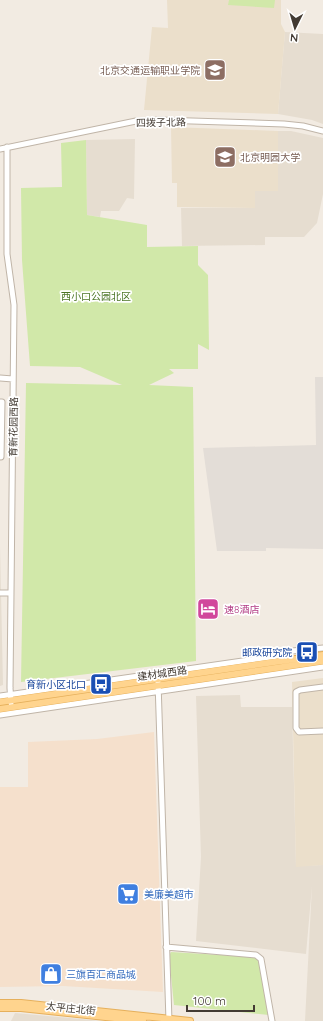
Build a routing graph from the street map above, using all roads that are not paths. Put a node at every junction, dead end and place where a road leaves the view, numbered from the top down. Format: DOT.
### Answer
graph roads {
  1 [pos="323,131"];
  2 [pos="7,147"];
  3 [pos="0,149"];
  4 [pos="0,378"];
  5 [pos="13,379"];
  6 [pos="0,402"];
  7 [pos="1,457"];
  8 [pos="12,457"];
  9 [pos="0,593"];
  10 [pos="11,593"];
  11 [pos="323,648"];
  12 [pos="323,655"];
  13 [pos="323,661"];
  14 [pos="199,667"];
  15 [pos="323,667"];
  16 [pos="226,669"];
  17 [pos="158,685"];
  18 [pos="323,687"];
  19 [pos="0,696"];
  20 [pos="11,701"];
  21 [pos="0,702"];
  22 [pos="0,709"];
  23 [pos="0,714"];
  24 [pos="323,731"];
  25 [pos="166,947"];
  26 [pos="0,1003"];
  27 [pos="0,1008"];
  28 [pos="169,1020"];
  29 [pos="143,1021"];
  30 [pos="190,1021"];
  31 [pos="272,1021"];
  1 -- 2 [label="street, 四拨子北路"];
  2 -- 3 [label="street, 四拨子北路"];
  2 -- 5 [label="street, 育新花园西路"];
  4 -- 5 [label="street"];
  5 -- 8 [label="street, 育新花园西路"];
  6 -- 7 [label="street"];
  7 -- 8 [label="street"];
  8 -- 10 [label="street, 育新花园西路"];
  9 -- 10 [label="street"];
  10 -- 20 [label="street, 育新花园西路"];
  11 -- 14 [label="street, 建材城西路"];
  12 -- 16 [label="main road, 建材城西路"];
  13 -- 17 [label="main road, 建材城西路"];
  14 -- 16 [label="street"];
  14 -- 20 [label="street, 建材城西路"];
  15 -- 17 [label="street, 建材城西路"];
  16 -- 17 [label="main road, 建材城西路"];
  17 -- 20 [label="main road, 建材城西路"];
  17 -- 23 [label="street, 建材城西路"];
  17 -- 25 [label="street"];
  18 -- 24 [label="street"];
  19 -- 20 [label="street, 建材城西路"];
  20 -- 21 [label="main road, 建材城西路"];
  20 -- 22 [label="main road, 建材城西路"];
  25 -- 28 [label="street"];
  25 -- 31 [label="street"];
  26 -- 28 [label="main road, 太平庄北街"];
  27 -- 29 [label="main road, 太平庄北街"];
  28 -- 30 [label="main road, 太平庄北街"];
}
